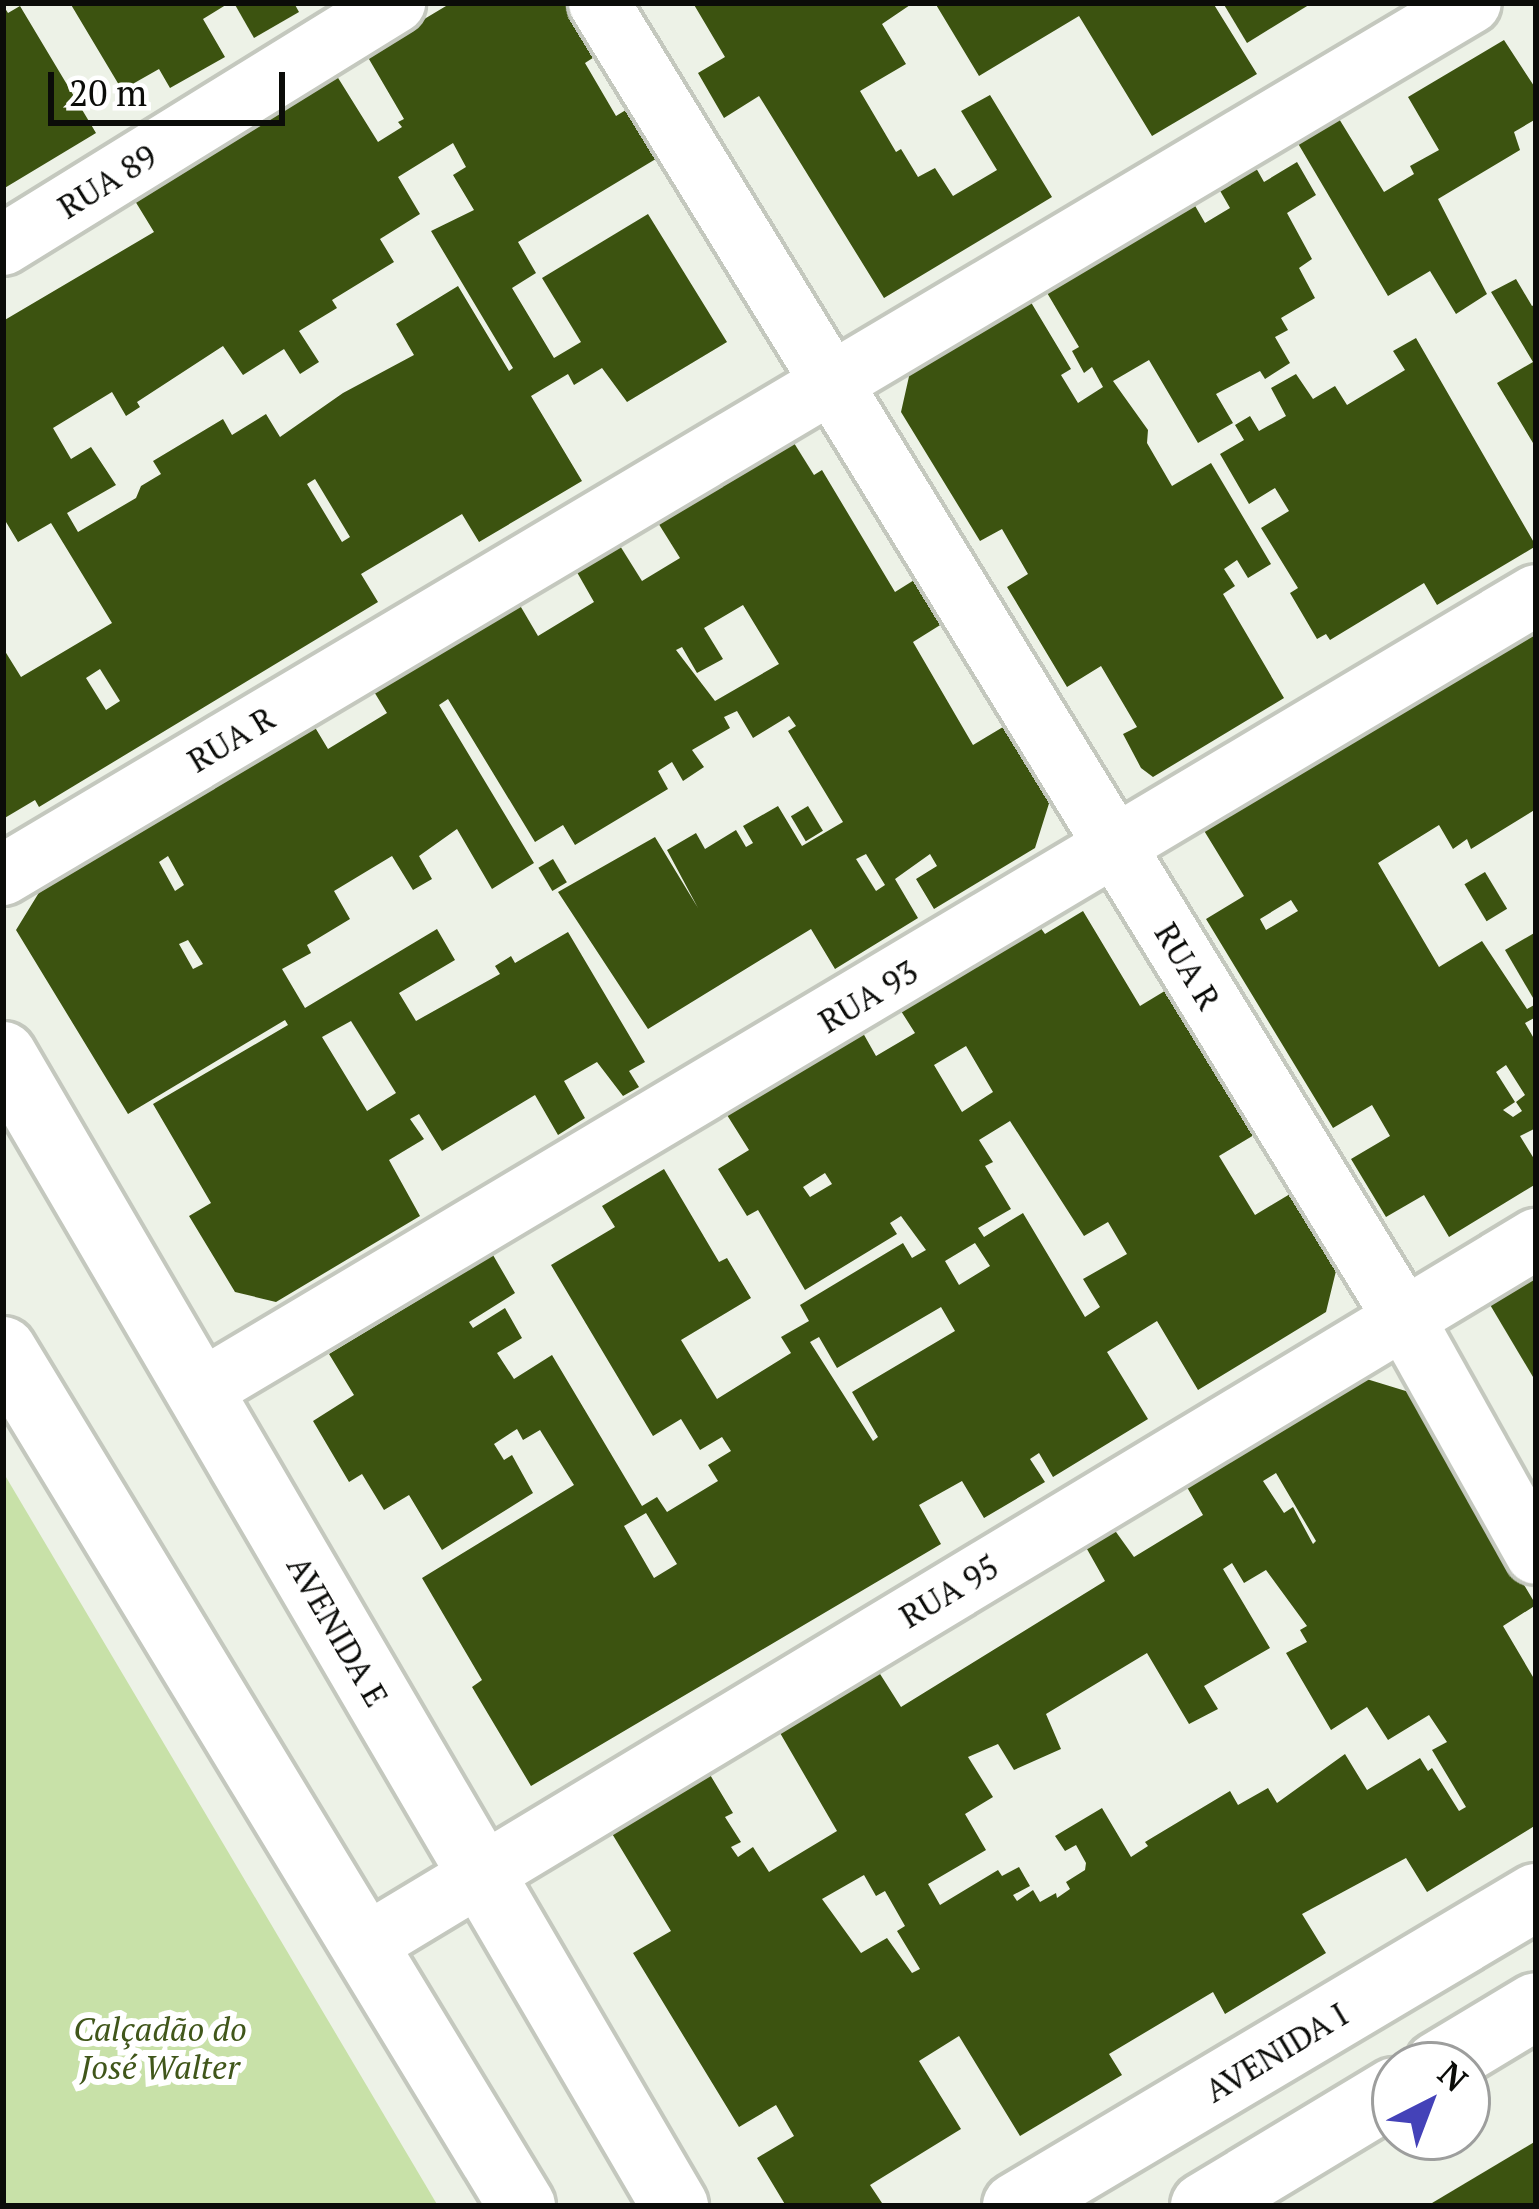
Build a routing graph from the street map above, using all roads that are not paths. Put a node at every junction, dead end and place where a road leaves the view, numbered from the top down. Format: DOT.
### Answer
graph roads {
  1 [pos="395,3"];
  2 [pos="598,3"];
  3 [pos="1472,3"];
  4 [pos="3,245"];
  5 [pos="831,382"];
  6 [pos="1536,595"];
  7 [pos="1117,849"];
  8 [pos="3,875"];
  9 [pos="3,1055"];
  10 [pos="1536,1239"];
  11 [pos="1404,1318"];
  12 [pos="3,1350"];
  13 [pos="198,1392"];
  14 [pos="1536,1554"];
  15 [pos="479,1873"];
  16 [pos="1536,1897"];
  17 [pos="363,1946"];
  18 [pos="1536,2006"];
  19 [pos="1478,2041"];
  20 [pos="1371,2105"];
  21 [pos="522,2206"];
  22 [pos="675,2206"];
  23 [pos="1016,2206"];
  24 [pos="1204,2206"];
  1 -- 4 [label="street, RUA 89"];
  2 -- 5 [label="street, RUA R"];
  3 -- 5 [label="street, RUA R"];
  5 -- 7 [label="street, RUA R"];
  5 -- 8 [label="street, RUA R"];
  6 -- 7 [label="street, RUA 93"];
  7 -- 11 [label="street, RUA R"];
  7 -- 13 [label="street, RUA 93"];
  9 -- 13 [label="street, AVENIDA E"];
  10 -- 11 [label="street, RUA 95"];
  11 -- 14 [label="street, RUA R"];
  11 -- 15 [label="street, RUA 95"];
  12 -- 17 [label="street"];
  13 -- 15 [label="street, AVENIDA E"];
  15 -- 17 [label="street, RUA 95"];
  15 -- 22 [label="street, AVENIDA E"];
  16 -- 23 [label="street, AVENIDA I"];
  17 -- 21 [label="street"];
  18 -- 19 [label="street"];
  20 -- 24 [label="street"];
}
